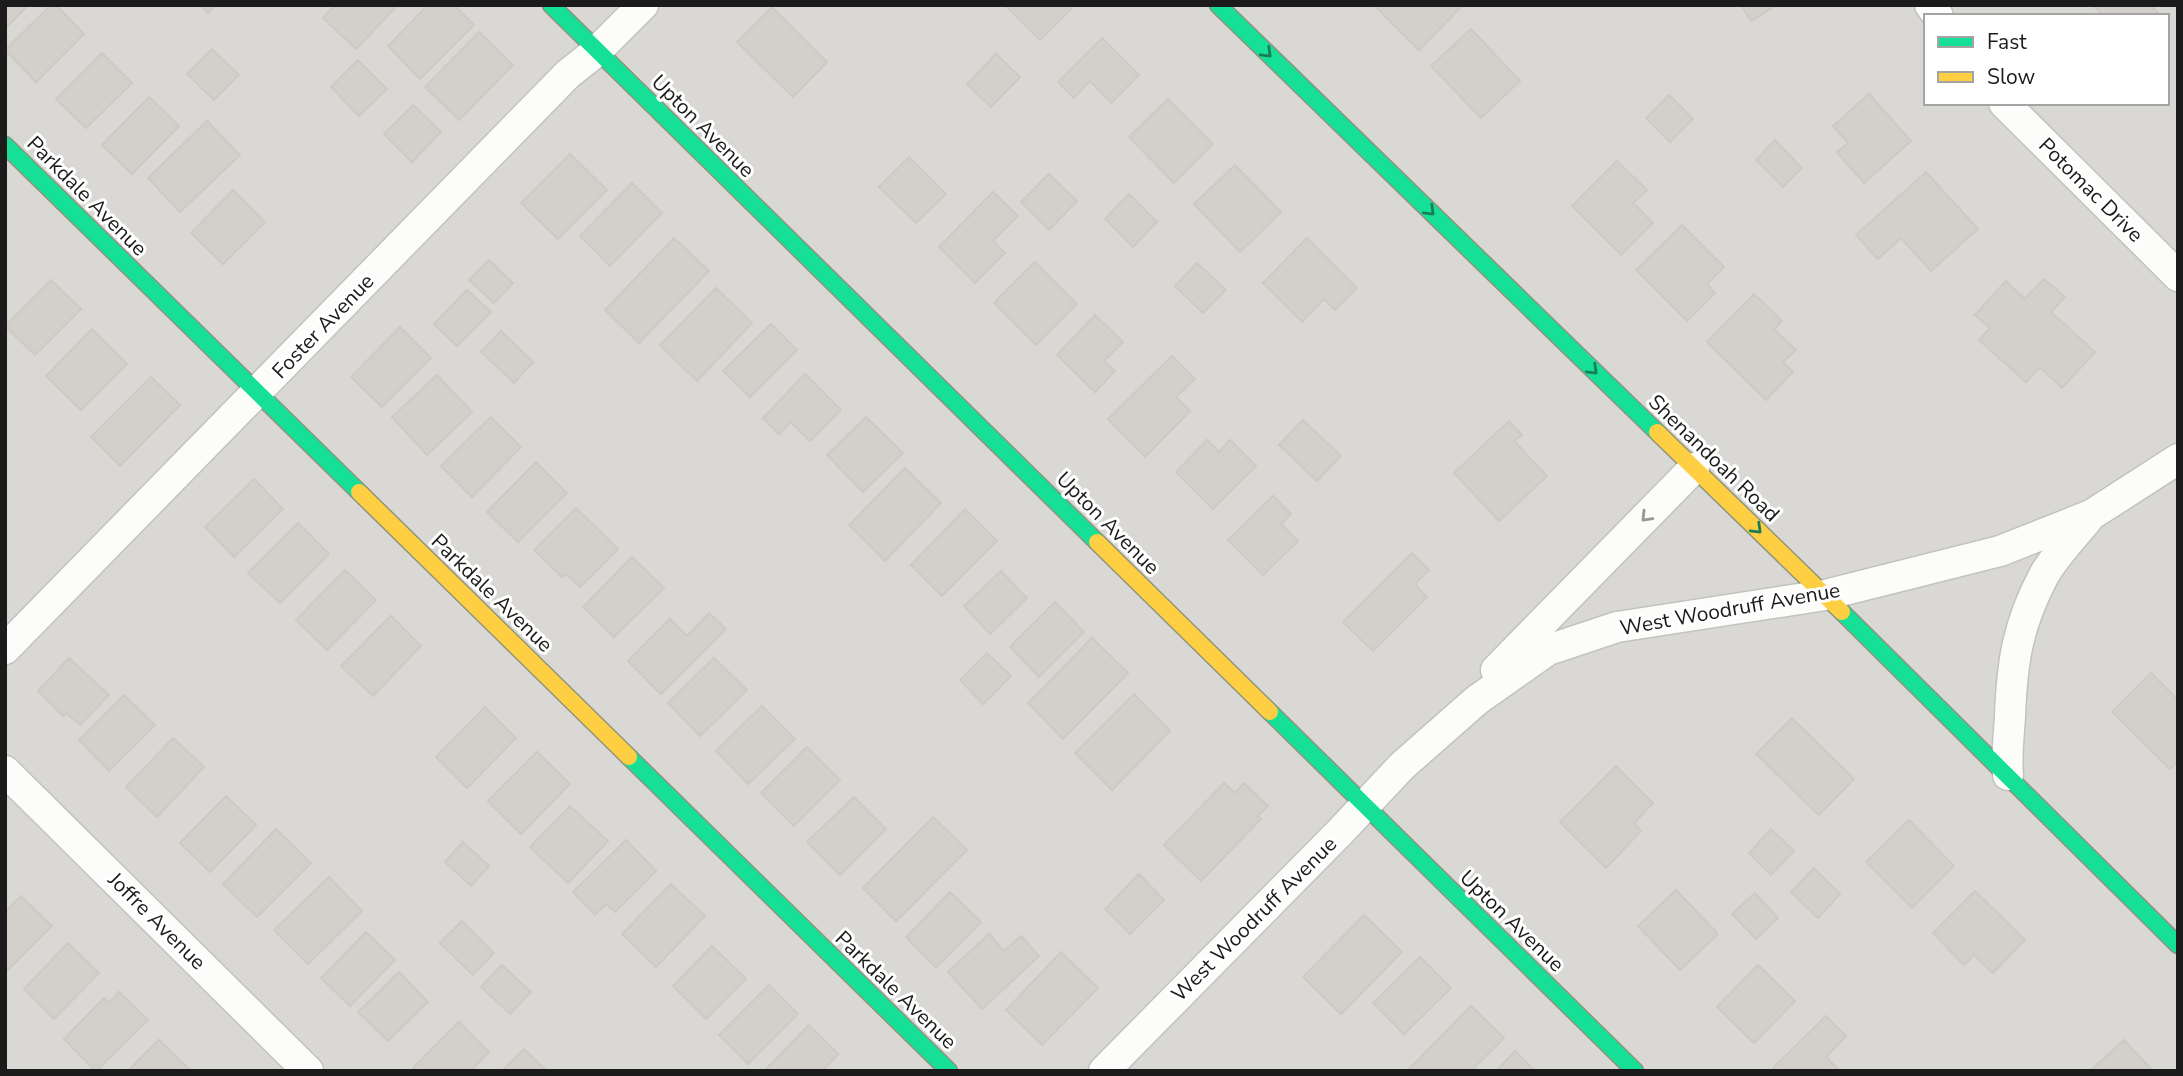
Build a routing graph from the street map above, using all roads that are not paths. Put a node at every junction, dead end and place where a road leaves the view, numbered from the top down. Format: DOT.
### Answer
graph roads {
  1 [pos="551,5"];
  2 [pos="643,5"];
  3 [pos="1218,5"];
  4 [pos="597,51"];
  5 [pos="2006,105"];
  6 [pos="5,145"];
  7 [pos="2178,276"];
  8 [pos="257,393"];
  9 [pos="2178,459"];
  10 [pos="1694,468"];
  11 [pos="2091,515"];
  12 [pos="1825,595"];
  13 [pos="5,649"];
  14 [pos="1402,766"];
  15 [pos="5,771"];
  16 [pos="2008,775"];
  17 [pos="1365,806"];
  18 [pos="2178,945"];
  19 [pos="308,1071"];
  20 [pos="949,1071"];
  21 [pos="1104,1071"];
  22 [pos="1635,1071"];
  1 -- 4 [label="street, Upton Avenue"];
  2 -- 4 [label="street, Foster Avenue"];
  3 -- 10 [label="street, Shenandoah Road, one-way"];
  4 -- 8 [label="street, Foster Avenue"];
  4 -- 17 [label="street, Upton Avenue"];
  5 -- 7 [label="street, Potomac Drive"];
  6 -- 8 [label="street, Parkdale Avenue"];
  8 -- 13 [label="street, Foster Avenue"];
  8 -- 20 [label="street, Parkdale Avenue"];
  9 -- 11 [label="street, West Woodruff Avenue"];
  10 -- 12 [label="street, Shenandoah Road, one-way"];
  10 -- 14 [label="street, West Woodruff Avenue, one-way"];
  11 -- 12 [label="street, West Woodruff Avenue"];
  11 -- 16 [label="street, West Woodruff Avenue"];
  12 -- 14 [label="street, West Woodruff Avenue"];
  12 -- 16 [label="street, Shenandoah Road"];
  14 -- 17 [label="street, West Woodruff Avenue"];
  15 -- 19 [label="street, Joffre Avenue"];
  16 -- 18 [label="street, Shenandoah Road"];
  17 -- 21 [label="street, West Woodruff Avenue"];
  17 -- 22 [label="street, Upton Avenue"];
}
